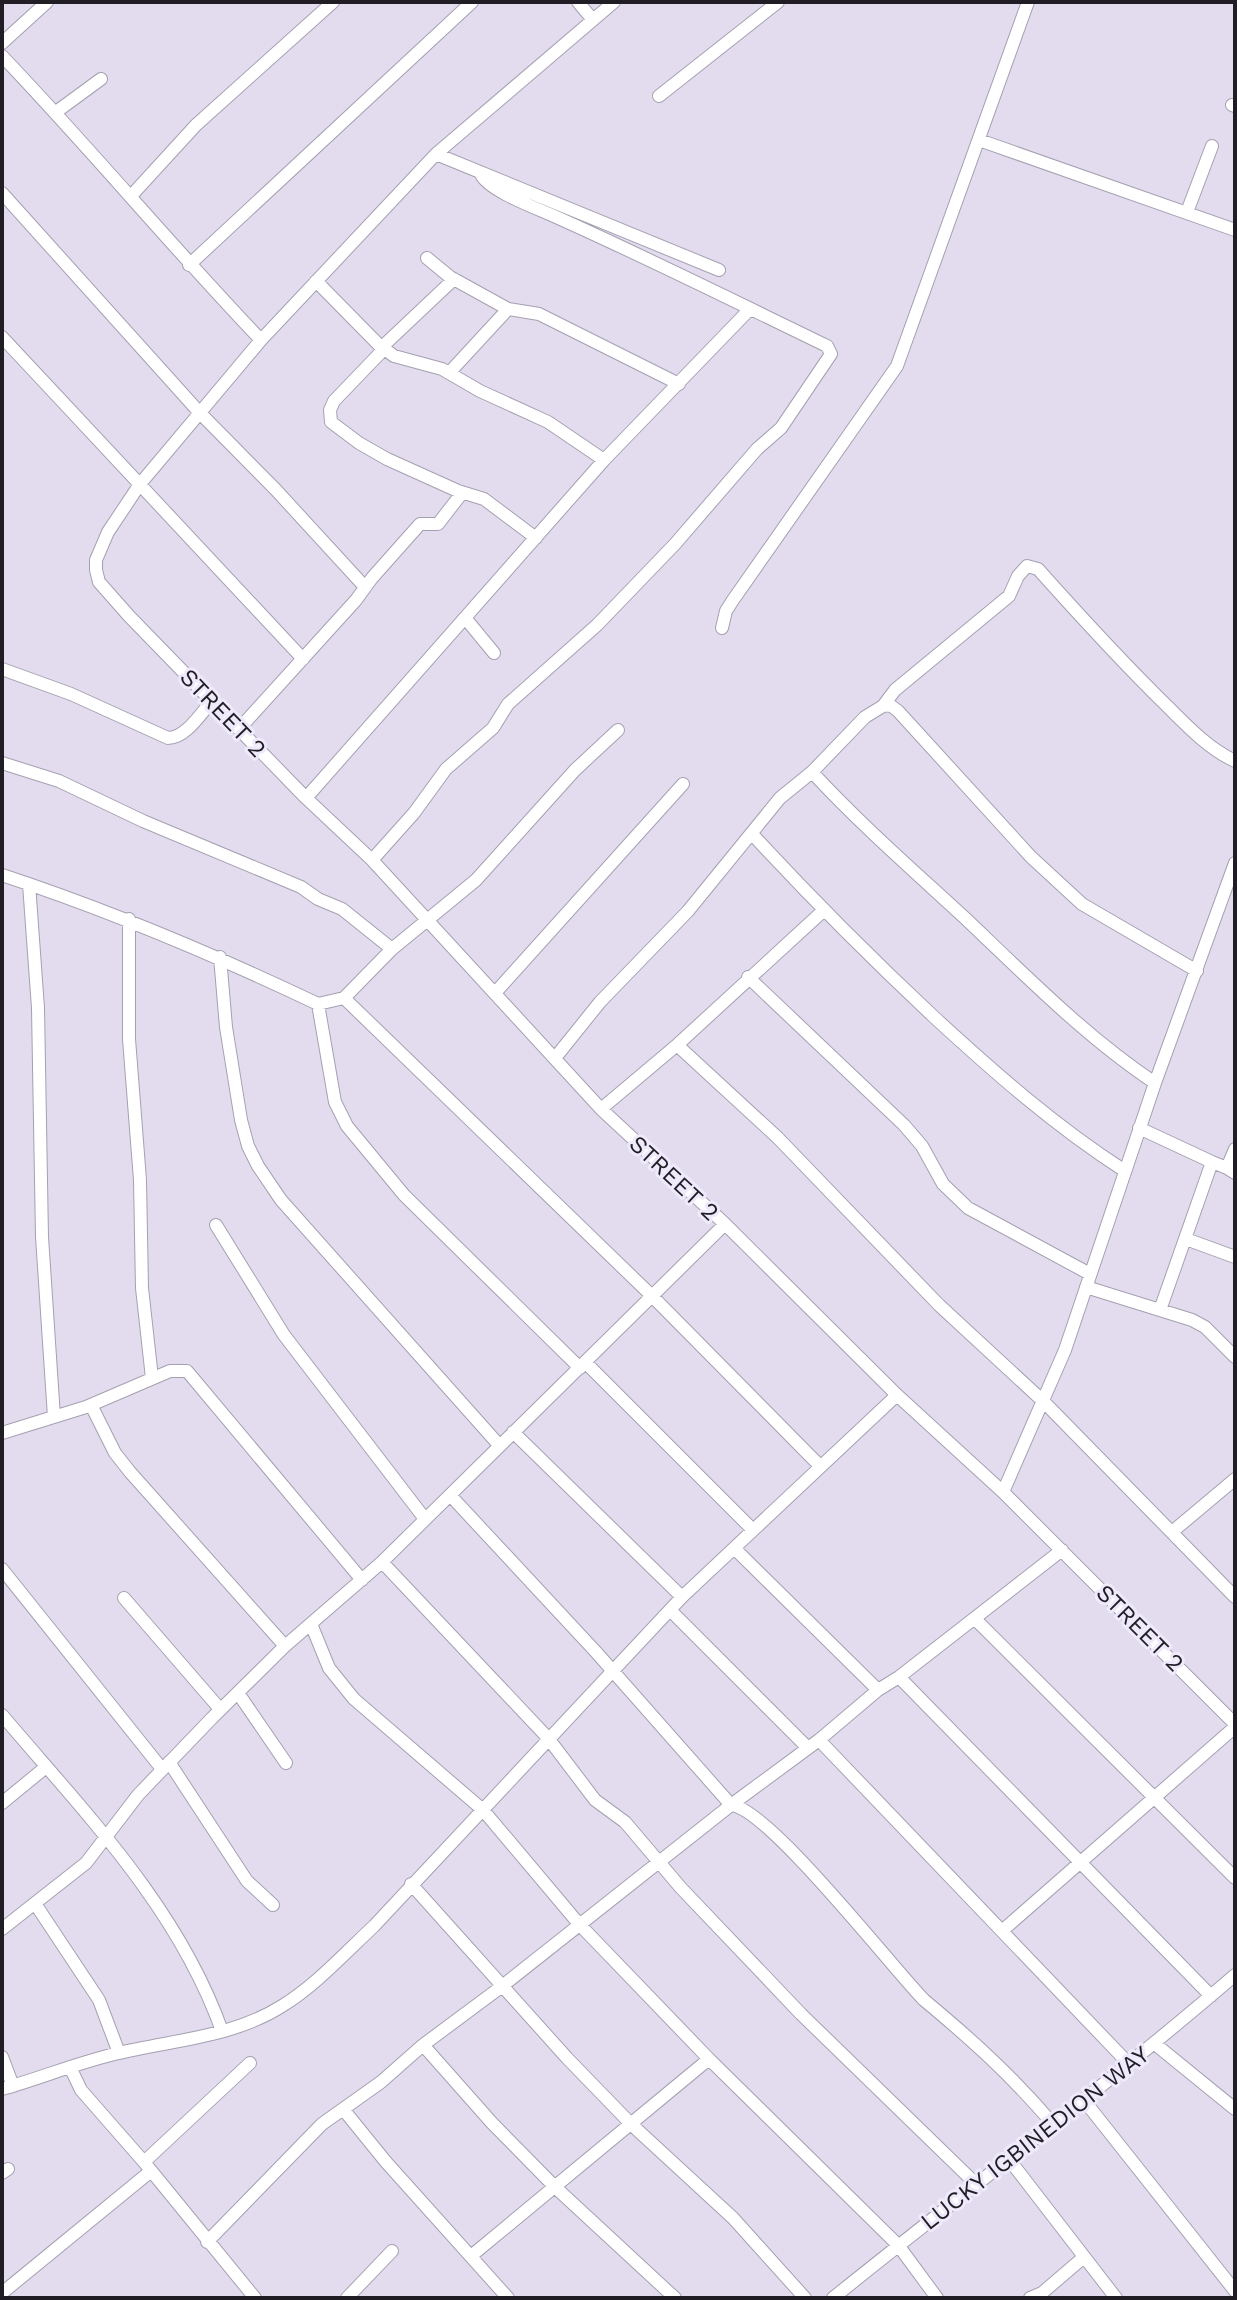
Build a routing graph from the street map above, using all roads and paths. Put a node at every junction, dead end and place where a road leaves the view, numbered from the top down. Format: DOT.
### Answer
graph roads {
  1 [pos="47,2"];
  2 [pos="333,2"];
  3 [pos="472,2"];
  4 [pos="578,2"];
  5 [pos="614,2"];
  6 [pos="778,2"];
  7 [pos="1028,2"];
  8 [pos="593,20"];
  9 [pos="2,43"];
  10 [pos="2,56"];
  11 [pos="101,79"];
  12 [pos="659,96"];
  13 [pos="56,112"];
  14 [pos="979,140"];
  15 [pos="1212,146"];
  16 [pos="436,154"];
  17 [pos="481,174"];
  18 [pos="2,193"];
  19 [pos="131,196"];
  20 [pos="1187,212"];
  21 [pos="1235,230"];
  22 [pos="427,258"];
  23 [pos="189,265"];
  24 [pos="719,270"];
  25 [pos="454,279"];
  26 [pos="316,281"];
  27 [pos="508,309"];
  28 [pos="750,309"];
  29 [pos="2,337"];
  30 [pos="261,340"];
  31 [pos="383,348"];
  32 [pos="449,373"];
  33 [pos="679,384"];
  34 [pos="199,412"];
  35 [pos="604,460"];
  36 [pos="140,484"];
  37 [pos="462,493"];
  38 [pos="536,538"];
  39 [pos="365,587"];
  40 [pos="466,619"];
  41 [pos="722,628"];
  42 [pos="494,653"];
  43 [pos="303,659"];
  44 [pos="2,669"];
  45 [pos="212,701"];
  46 [pos="883,706"];
  47 [pos="239,729"];
  48 [pos="618,730"];
  49 [pos="1235,761"];
  50 [pos="2,763"];
  51 [pos="812,772"];
  52 [pos="683,784"];
  53 [pos="306,798"];
  54 [pos="752,834"];
  55 [pos="372,860"];
  56 [pos="1235,863"];
  57 [pos="2,875"];
  58 [pos="29,884"];
  59 [pos="823,911"];
  60 [pos="129,919"];
  61 [pos="429,921"];
  62 [pos="392,949"];
  63 [pos="220,957"];
  64 [pos="1197,971"];
  65 [pos="748,977"];
  66 [pos="495,993"];
  67 [pos="344,998"];
  68 [pos="318,1004"];
  69 [pos="677,1045"];
  70 [pos="555,1058"];
  71 [pos="1155,1083"];
  72 [pos="601,1109"];
  73 [pos="1139,1128"];
  74 [pos="1235,1149"];
  75 [pos="1212,1162"];
  76 [pos="1231,1170"];
  77 [pos="1125,1171"];
  78 [pos="725,1224"];
  79 [pos="216,1225"];
  80 [pos="1186,1239"];
  81 [pos="1235,1257"];
  82 [pos="1090,1274"];
  83 [pos="1086,1287"];
  84 [pos="652,1296"];
  85 [pos="1160,1310"];
  86 [pos="1235,1357"];
  87 [pos="583,1365"];
  88 [pos="152,1378"];
  89 [pos="897,1395"];
  90 [pos="1044,1402"];
  91 [pos="91,1405"];
  92 [pos="54,1417"];
  93 [pos="513,1432"];
  94 [pos="2,1433"];
  95 [pos="499,1445"];
  96 [pos="820,1466"];
  97 [pos="1235,1479"];
  98 [pos="1003,1492"];
  99 [pos="450,1495"];
  100 [pos="425,1519"];
  101 [pos="752,1529"];
  102 [pos="1172,1532"];
  103 [pos="734,1548"];
  104 [pos="1062,1550"];
  105 [pos="382,1562"];
  106 [pos="2,1569"];
  107 [pos="362,1580"];
  108 [pos="1232,1589"];
  109 [pos="682,1597"];
  110 [pos="124,1598"];
  111 [pos="670,1610"];
  112 [pos="975,1619"];
  113 [pos="311,1624"];
  114 [pos="285,1646"];
  115 [pos="612,1669"];
  116 [pos="899,1677"];
  117 [pos="878,1690"];
  118 [pos="238,1693"];
  119 [pos="220,1709"];
  120 [pos="2,1715"];
  121 [pos="1235,1726"];
  122 [pos="548,1738"];
  123 [pos="819,1740"];
  124 [pos="808,1748"];
  125 [pos="286,1763"];
  126 [pos="166,1765"];
  127 [pos="46,1767"];
  128 [pos="1155,1797"];
  129 [pos="2,1803"];
  130 [pos="731,1805"];
  131 [pos="483,1810"];
  132 [pos="108,1837"];
  133 [pos="1080,1862"];
  134 [pos="658,1863"];
  135 [pos="1235,1878"];
  136 [pos="411,1884"];
  137 [pos="36,1905"];
  138 [pos="273,1905"];
  139 [pos="579,1924"];
  140 [pos="2,1929"];
  141 [pos="1003,1930"];
  142 [pos="1235,1975"];
  143 [pos="501,1987"];
  144 [pos="1211,1996"];
  145 [pos="222,2031"];
  146 [pos="1155,2044"];
  147 [pos="423,2045"];
  148 [pos="119,2053"];
  149 [pos="2,2057"];
  150 [pos="709,2059"];
  151 [pos="250,2063"];
  152 [pos="1129,2064"];
  153 [pos="70,2067"];
  154 [pos="7,2088"];
  155 [pos="1083,2099"];
  156 [pos="343,2109"];
  157 [pos="1235,2109"];
  158 [pos="1052,2123"];
  159 [pos="632,2125"];
  160 [pos="1008,2158"];
  161 [pos="148,2166"];
  162 [pos="976,2184"];
  163 [pos="555,2187"];
  164 [pos="207,2242"];
  165 [pos="898,2245"];
  166 [pos="392,2251"];
  167 [pos="471,2256"];
  168 [pos="1084,2257"];
  169 [pos="1235,2292"];
  170 [pos="2,2293"];
  171 [pos="502,2296"];
  172 [pos="255,2298"];
  173 [pos="347,2298"];
  174 [pos="675,2298"];
  175 [pos="805,2298"];
  176 [pos="833,2298"];
  177 [pos="937,2298"];
  178 [pos="1030,2298"];
  179 [pos="1116,2298"];
  180 [pos="1229,2298"];
  1 -- 9 [label="street"];
  2 -- 19 [label="street"];
  3 -- 23 [label="street"];
  4 -- 8 [label="street"];
  5 -- 8 [label="street, STREET 2"];
  6 -- 12 [label="street"];
  7 -- 14 [label="street"];
  8 -- 16 [label="street, STREET 2"];
  10 -- 13 [label="street"];
  11 -- 13 [label="street"];
  13 -- 19 [label="street"];
  14 -- 20 [label="street"];
  14 -- 41 [label="street"];
  15 -- 20 [label="street"];
  16 -- 17 [label="street"];
  16 -- 26 [label="street, STREET 2"];
  17 -- 24 [label="street"];
  17 -- 28 [label="street"];
  18 -- 34 [label="street"];
  19 -- 23 [label="street"];
  20 -- 21 [label="street"];
  22 -- 25 [label="street"];
  23 -- 30 [label="street"];
  25 -- 27 [label="street"];
  25 -- 31 [label="street"];
  26 -- 30 [label="street, STREET 2"];
  26 -- 31 [label="street"];
  27 -- 32 [label="street"];
  27 -- 33 [label="street"];
  28 -- 33 [label="street"];
  28 -- 55 [label="street"];
  29 -- 36 [label="street"];
  30 -- 34 [label="street, STREET 2"];
  31 -- 32 [label="street"];
  31 -- 37 [label="street"];
  32 -- 35 [label="street"];
  33 -- 35 [label="street"];
  34 -- 36 [label="street, STREET 2"];
  34 -- 39 [label="street"];
  35 -- 38 [label="street"];
  36 -- 43 [label="street"];
  36 -- 45 [label="street, STREET 2"];
  37 -- 38 [label="street"];
  37 -- 39 [label="street"];
  38 -- 40 [label="street"];
  39 -- 43 [label="street"];
  40 -- 42 [label="street"];
  40 -- 53 [label="street"];
  43 -- 47 [label="street"];
  44 -- 45 [label="street"];
  45 -- 47 [label="street, STREET 2"];
  46 -- 49 [label="street"];
  46 -- 51 [label="street"];
  46 -- 64 [label="street"];
  47 -- 53 [label="street, STREET 2"];
  48 -- 61 [label="street"];
  50 -- 62 [label="street"];
  51 -- 54 [label="street"];
  51 -- 71 [label="street"];
  52 -- 66 [label="street"];
  53 -- 55 [label="street, STREET 2"];
  54 -- 59 [label="street"];
  54 -- 70 [label="street"];
  55 -- 61 [label="street, STREET 2"];
  56 -- 64 [label="street"];
  57 -- 58 [label="street"];
  58 -- 60 [label="street"];
  58 -- 92 [label="street"];
  59 -- 65 [label="street"];
  59 -- 77 [label="street"];
  60 -- 63 [label="street"];
  60 -- 88 [label="street"];
  61 -- 62 [label="street"];
  61 -- 66 [label="street, STREET 2"];
  62 -- 67 [label="street"];
  63 -- 68 [label="street"];
  63 -- 95 [label="street"];
  64 -- 71 [label="street"];
  65 -- 69 [label="street"];
  65 -- 82 [label="street"];
  66 -- 70 [label="street, STREET 2"];
  67 -- 68 [label="street"];
  67 -- 84 [label="street"];
  68 -- 87 [label="street"];
  69 -- 72 [label="street"];
  69 -- 90 [label="street"];
  70 -- 72 [label="street, STREET 2"];
  71 -- 73 [label="street"];
  72 -- 78 [label="street, STREET 2"];
  73 -- 75 [label="street"];
  73 -- 77 [label="street"];
  74 -- 76 [label="street"];
  75 -- 76 [label="street"];
  75 -- 80 [label="street"];
  77 -- 82 [label="street"];
  78 -- 84 [label="street"];
  78 -- 89 [label="street, STREET 2"];
  79 -- 100 [label="street"];
  80 -- 81 [label="street"];
  80 -- 85 [label="street"];
  82 -- 83 [label="street"];
  83 -- 85 [label="street"];
  83 -- 90 [label="street"];
  84 -- 87 [label="street"];
  84 -- 96 [label="street"];
  85 -- 86 [label="street"];
  87 -- 93 [label="street"];
  87 -- 101 [label="street"];
  88 -- 91 [label="street"];
  88 -- 107 [label="street"];
  89 -- 96 [label="street"];
  89 -- 98 [label="street, STREET 2"];
  90 -- 98 [label="street"];
  90 -- 102 [label="street"];
  91 -- 92 [label="street"];
  91 -- 114 [label="street"];
  92 -- 94 [label="street"];
  93 -- 95 [label="street"];
  93 -- 109 [label="street"];
  95 -- 99 [label="street"];
  96 -- 101 [label="street"];
  97 -- 102 [label="street"];
  98 -- 104 [label="street, STREET 2"];
  99 -- 100 [label="street"];
  99 -- 115 [label="street"];
  100 -- 105 [label="street"];
  101 -- 103 [label="street"];
  102 -- 108 [label="street"];
  103 -- 109 [label="street"];
  103 -- 117 [label="street"];
  104 -- 112 [label="street"];
  104 -- 121 [label="street, STREET 2"];
  105 -- 107 [label="street"];
  105 -- 122 [label="street"];
  106 -- 126 [label="street"];
  107 -- 113 [label="street"];
  109 -- 111 [label="street"];
  110 -- 119 [label="street"];
  111 -- 115 [label="street"];
  111 -- 124 [label="street"];
  112 -- 116 [label="street"];
  112 -- 128 [label="street"];
  113 -- 114 [label="street"];
  113 -- 131 [label="street"];
  114 -- 118 [label="street"];
  115 -- 122 [label="street"];
  115 -- 130 [label="street"];
  116 -- 117 [label="street"];
  116 -- 133 [label="street"];
  117 -- 123 [label="street"];
  118 -- 119 [label="street"];
  118 -- 125 [label="street"];
  119 -- 126 [label="street"];
  120 -- 127 [label="street"];
  121 -- 128 [label="street"];
  122 -- 131 [label="street"];
  122 -- 134 [label="street"];
  123 -- 124 [label="street"];
  123 -- 141 [label="street"];
  124 -- 130 [label="street"];
  126 -- 132 [label="street"];
  126 -- 138 [label="street"];
  127 -- 129 [label="street"];
  127 -- 132 [label="street"];
  128 -- 133 [label="street"];
  128 -- 135 [label="street"];
  130 -- 134 [label="street"];
  130 -- 158 [label="street"];
  131 -- 136 [label="street"];
  131 -- 139 [label="street"];
  132 -- 137 [label="street"];
  132 -- 145 [label="street"];
  133 -- 141 [label="street"];
  133 -- 144 [label="street"];
  134 -- 139 [label="street"];
  134 -- 162 [label="street"];
  136 -- 143 [label="street"];
  136 -- 145 [label="street"];
  137 -- 140 [label="street"];
  137 -- 148 [label="street"];
  139 -- 143 [label="street"];
  139 -- 150 [label="street"];
  141 -- 152 [label="street"];
  142 -- 144 [label="street, LUCKY IGBINEDION WAY"];
  143 -- 147 [label="street"];
  143 -- 159 [label="street"];
  144 -- 146 [label="street, LUCKY IGBINEDION WAY"];
  145 -- 148 [label="street"];
  146 -- 152 [label="street, LUCKY IGBINEDION WAY"];
  146 -- 157 [label="street"];
  147 -- 156 [label="street"];
  147 -- 163 [label="street"];
  148 -- 153 [label="street"];
  149 -- 154 [label="street"];
  150 -- 159 [label="street"];
  150 -- 165 [label="street"];
  151 -- 161 [label="street"];
  152 -- 155 [label="street, LUCKY IGBINEDION WAY"];
  153 -- 154 [label="street"];
  153 -- 161 [label="street"];
  155 -- 158 [label="street, LUCKY IGBINEDION WAY"];
  155 -- 169 [label="street"];
  156 -- 164 [label="street"];
  156 -- 167 [label="street"];
  158 -- 160 [label="street, LUCKY IGBINEDION WAY"];
  159 -- 163 [label="street"];
  159 -- 175 [label="street"];
  160 -- 162 [label="street, LUCKY IGBINEDION WAY"];
  160 -- 168 [label="street"];
  161 -- 164 [label="street"];
  161 -- 170 [label="street"];
  162 -- 165 [label="street, LUCKY IGBINEDION WAY"];
  163 -- 167 [label="street"];
  163 -- 174 [label="street"];
  164 -- 172 [label="street"];
  165 -- 176 [label="street, LUCKY IGBINEDION WAY"];
  165 -- 177 [label="street"];
  166 -- 173 [label="street"];
  167 -- 171 [label="street"];
  168 -- 178 [label="street"];
  168 -- 179 [label="street"];
  169 -- 180 [label="street"];
}
